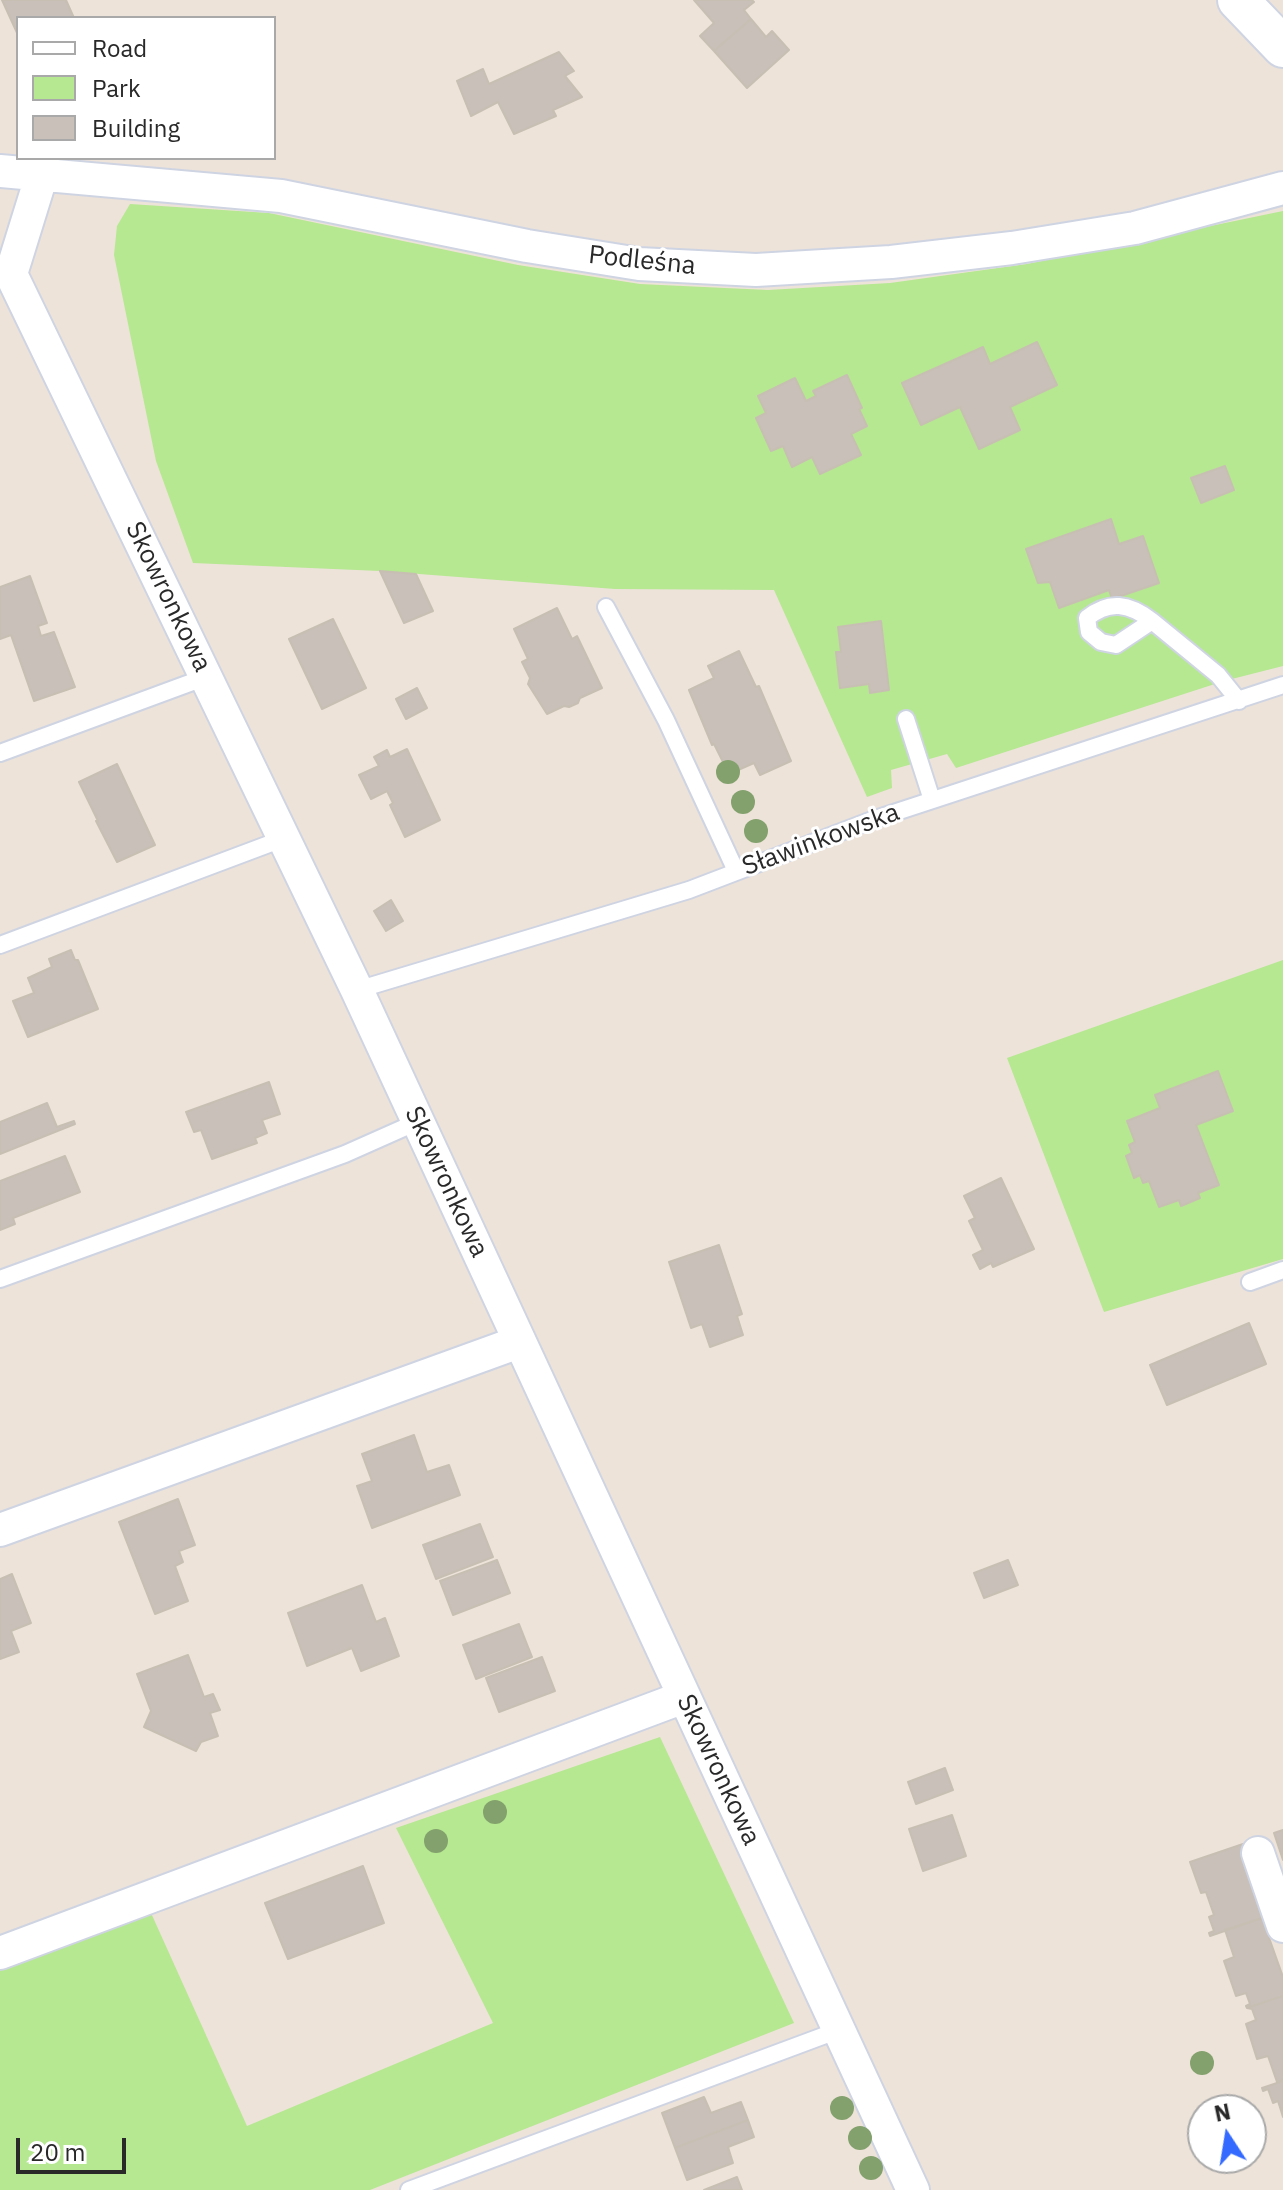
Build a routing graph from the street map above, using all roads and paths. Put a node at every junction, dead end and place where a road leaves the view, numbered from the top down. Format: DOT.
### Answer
graph roads {
  1 [pos="1238,0"];
  2 [pos="1283,47"];
  3 [pos="0,171"];
  4 [pos="42,174"];
  5 [pos="1283,188"];
  6 [pos="5,265"];
  7 [pos="606,607"];
  8 [pos="1152,621"];
  9 [pos="206,677"];
  10 [pos="1283,685"];
  11 [pos="1239,701"];
  12 [pos="906,719"];
  13 [pos="0,753"];
  14 [pos="932,800"];
  15 [pos="285,838"];
  16 [pos="736,871"];
  17 [pos="0,945"];
  18 [pos="357,990"];
  19 [pos="417,1122"];
  20 [pos="1283,1270"];
  21 [pos="0,1279"];
  22 [pos="1250,1282"];
  23 [pos="519,1342"];
  24 [pos="0,1530"];
  25 [pos="684,1697"];
  26 [pos="1258,1853"];
  27 [pos="1283,1926"];
  28 [pos="0,1953"];
  29 [pos="839,2030"];
  30 [pos="409,2190"];
  31 [pos="913,2190"];
  1 -- 2 [label="street"];
  3 -- 4 [label="street, Podleśna"];
  4 -- 5 [label="street, Podleśna"];
  4 -- 6 [label="street, Skowronkowa"];
  6 -- 9 [label="street, Skowronkowa"];
  7 -- 16 [label="lane"];
  8 -- 11 [label="lane"];
  9 -- 13 [label="lane"];
  9 -- 15 [label="street, Skowronkowa"];
  10 -- 11 [label="lane, Sławinkowska"];
  11 -- 14 [label="lane, Sławinkowska"];
  12 -- 14 [label="lane"];
  14 -- 16 [label="lane, Sławinkowska"];
  15 -- 17 [label="lane"];
  15 -- 18 [label="street, Skowronkowa"];
  16 -- 18 [label="lane, Sławinkowska"];
  18 -- 19 [label="street, Skowronkowa"];
  19 -- 21 [label="lane"];
  19 -- 23 [label="street, Skowronkowa"];
  20 -- 22 [label="lane"];
  23 -- 24 [label="street"];
  23 -- 25 [label="street, Skowronkowa"];
  25 -- 28 [label="street"];
  25 -- 29 [label="street, Skowronkowa"];
  26 -- 27 [label="street"];
  29 -- 30 [label="lane"];
  29 -- 31 [label="street, Skowronkowa"];
}
